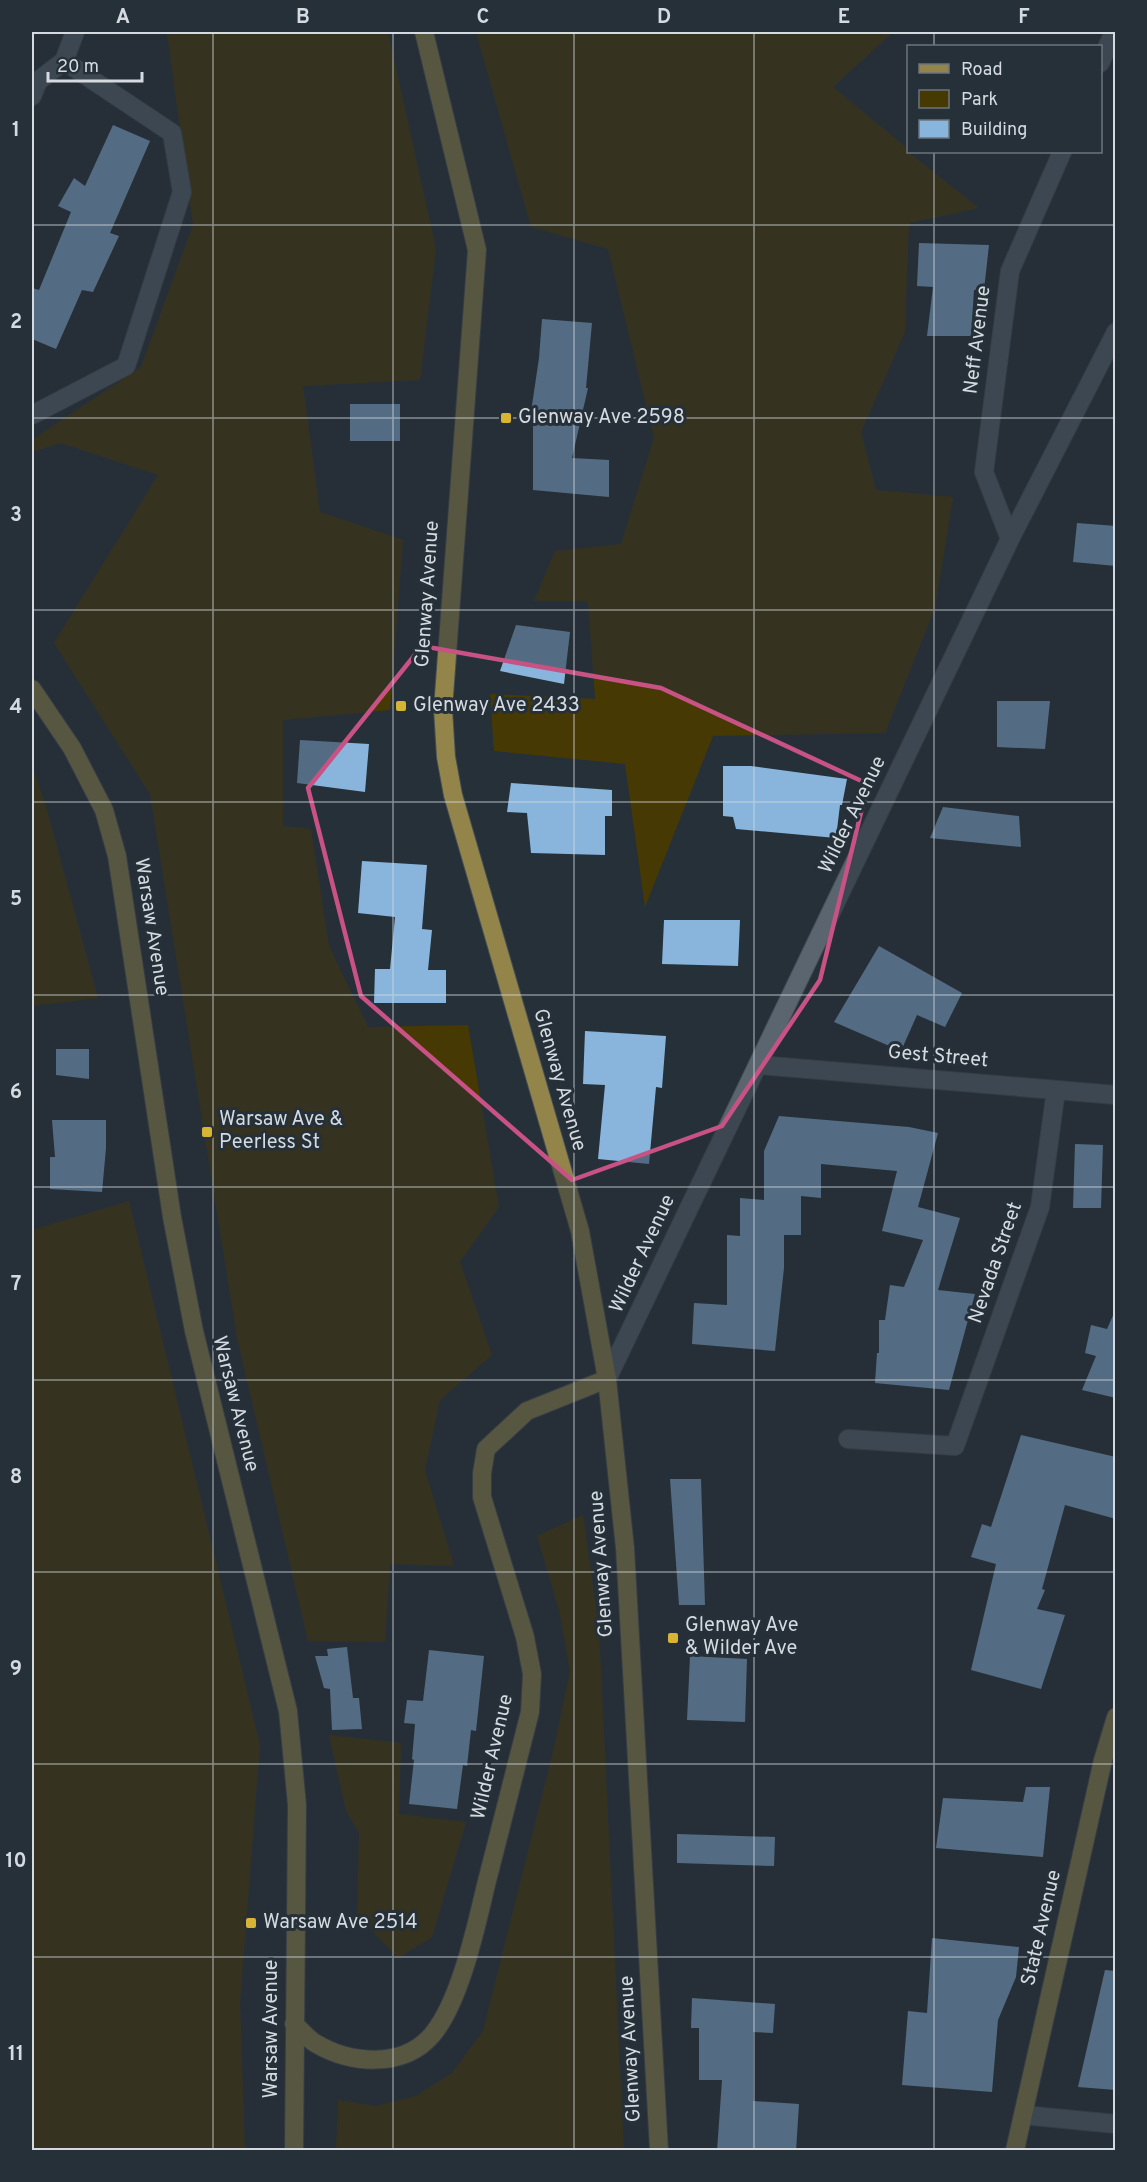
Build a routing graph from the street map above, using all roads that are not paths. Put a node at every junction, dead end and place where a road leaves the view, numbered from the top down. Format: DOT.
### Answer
graph roads {
  1 [pos="75,32"];
  2 [pos="424,32"];
  3 [pos="1114,32"];
  4 [pos="63,61"];
  5 [pos="1102,61"];
  6 [pos="32,96"];
  7 [pos="1062,153"];
  8 [pos="1116,332"];
  9 [pos="32,415"];
  10 [pos="1010,539"];
  11 [pos="32,689"];
  12 [pos="758,1065"];
  13 [pos="1056,1090"];
  14 [pos="1116,1095"];
  15 [pos="608,1379"];
  16 [pos="848,1439"];
  17 [pos="1116,1717"];
  18 [pos="1110,1761"];
  19 [pos="294,2024"];
  20 [pos="1023,2115"];
  21 [pos="1116,2124"];
  22 [pos="294,2151"];
  23 [pos="659,2151"];
  24 [pos="1015,2151"];
  1 -- 4 [label="street"];
  2 -- 15 [label="main road, Glenway Avenue"];
  3 -- 5 [label="street"];
  4 -- 6 [label="street"];
  4 -- 9 [label="street"];
  7 -- 10 [label="street, Neff Avenue"];
  8 -- 10 [label="street, Wilder Avenue"];
  10 -- 12 [label="street, Wilder Avenue"];
  11 -- 19 [label="main road, Warsaw Avenue"];
  12 -- 13 [label="street, Gest Street"];
  12 -- 15 [label="street, Wilder Avenue"];
  13 -- 14 [label="street, Gest Street"];
  13 -- 16 [label="street, Nevada Street"];
  15 -- 19 [label="main road, Wilder Avenue"];
  15 -- 23 [label="main road, Glenway Avenue"];
  17 -- 18 [label="main road, State Avenue"];
  18 -- 20 [label="main road, State Avenue"];
  19 -- 22 [label="main road, Warsaw Avenue"];
  20 -- 21 [label="street"];
  20 -- 24 [label="main road, State Avenue"];
}
